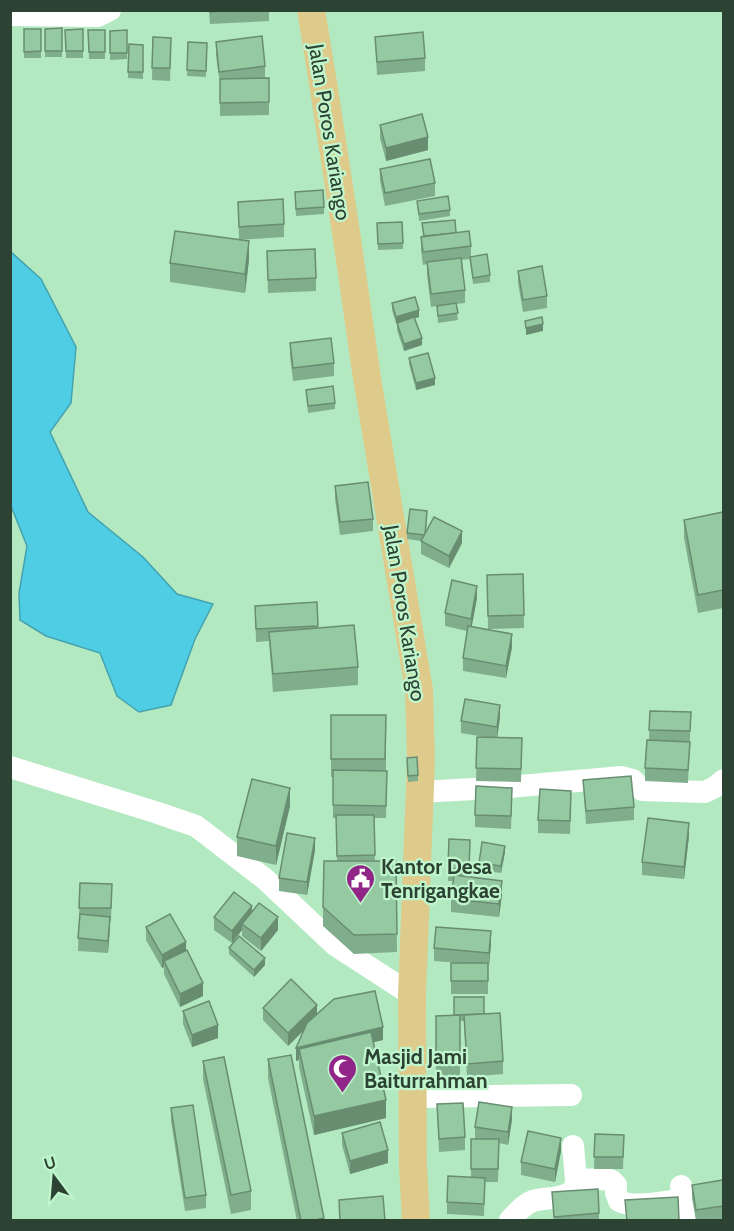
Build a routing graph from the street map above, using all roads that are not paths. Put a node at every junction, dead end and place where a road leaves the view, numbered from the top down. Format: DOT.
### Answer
graph roads {
  1 [pos="110,10"];
  2 [pos="311,10"];
  3 [pos="10,15"];
  4 [pos="10,767"];
  5 [pos="723,780"];
  6 [pos="420,792"];
  7 [pos="412,995"];
  8 [pos="571,1095"];
  9 [pos="413,1097"];
  10 [pos="573,1146"];
  11 [pos="576,1180"];
  12 [pos="416,1221"];
  13 [pos="510,1221"];
  14 [pos="693,1221"];
  1 -- 3 [label="street"];
  2 -- 6 [label="main road, Jalan Poros Kariango"];
  4 -- 7 [label="street"];
  5 -- 6 [label="street"];
  6 -- 7 [label="main road, Jalan Poros Kariango"];
  7 -- 9 [label="main road, Jalan Poros Kariango"];
  8 -- 9 [label="street"];
  9 -- 12 [label="main road, Jalan Poros Kariango"];
  10 -- 11 [label="street"];
  11 -- 13 [label="street"];
  11 -- 14 [label="street"];
}
